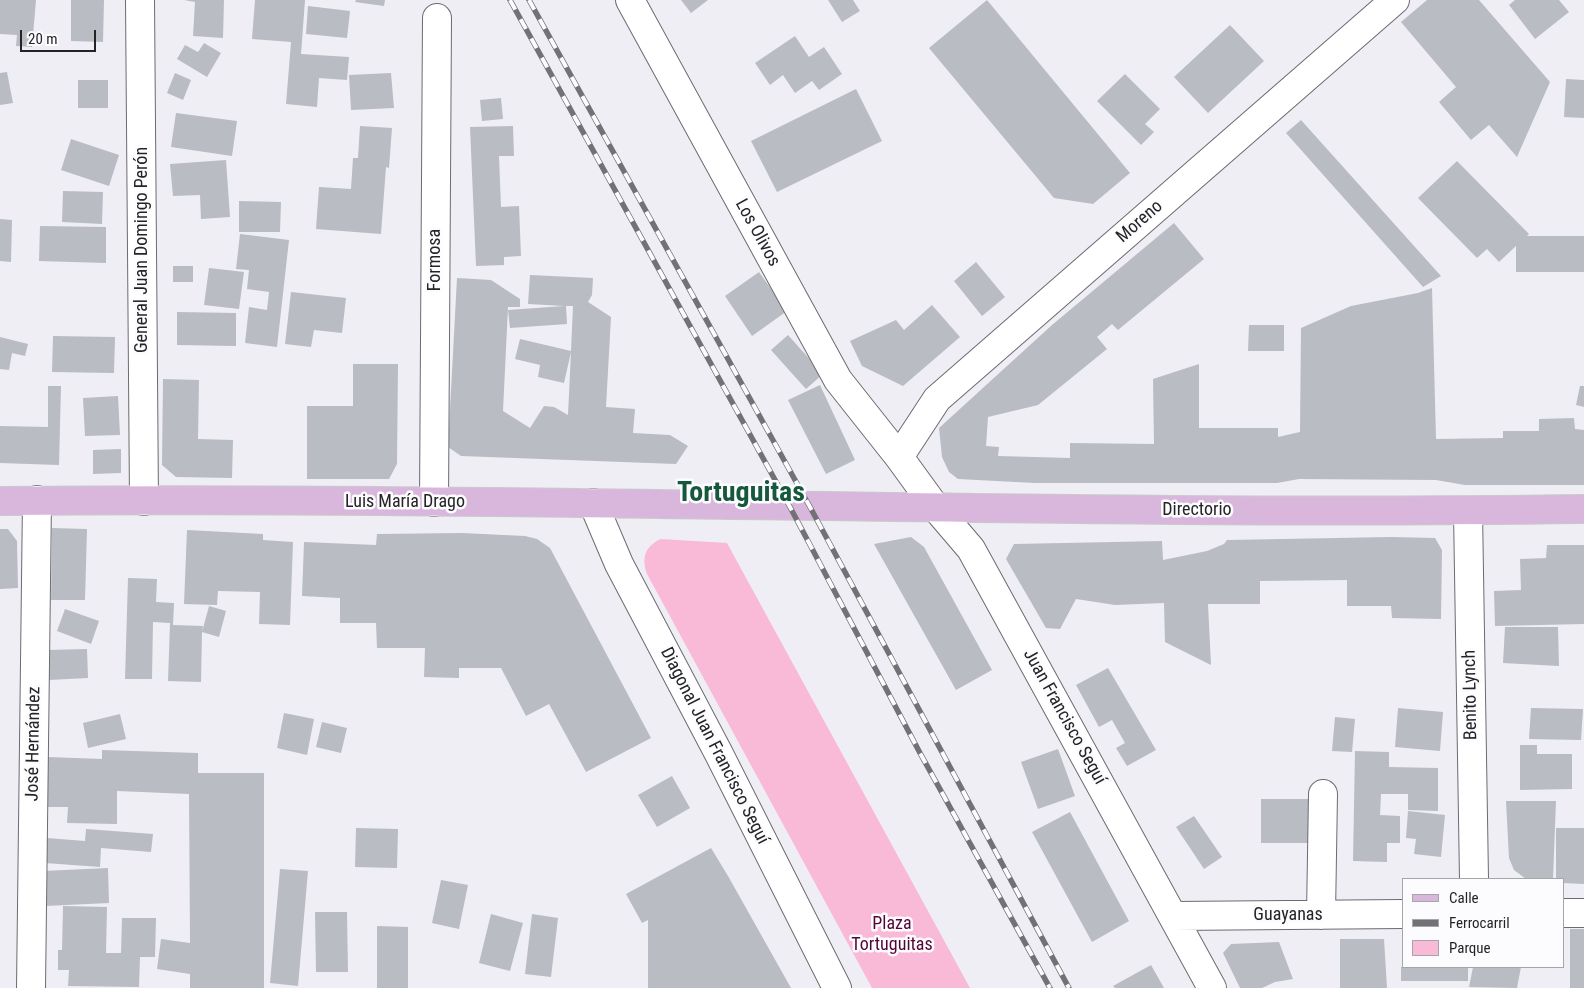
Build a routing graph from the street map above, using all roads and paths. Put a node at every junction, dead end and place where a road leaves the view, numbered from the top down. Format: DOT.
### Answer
graph roads {
  1 [pos="140,0"];
  2 [pos="630,0"];
  3 [pos="1395,0"];
  4 [pos="437,18"];
  5 [pos="899,457"];
  6 [pos="37,500"];
  7 [pos="144,500"];
  8 [pos="0,501"];
  9 [pos="434,502"];
  10 [pos="593,504"];
  11 [pos="810,507"];
  12 [pos="936,508"];
  13 [pos="1584,509"];
  14 [pos="1468,511"];
  15 [pos="1323,794"];
  16 [pos="1474,878"];
  17 [pos="1564,913"];
  18 [pos="1402,914"];
  19 [pos="1584,914"];
  20 [pos="1321,915"];
  21 [pos="1174,916"];
  22 [pos="31,988"];
  23 [pos="838,988"];
  24 [pos="1212,988"];
  1 -- 7 [label="street, General Juan Domingo Perón"];
  2 -- 5 [label="street, Los Olivos"];
  3 -- 5 [label="street, Moreno"];
  4 -- 9 [label="street, Formosa"];
  5 -- 12 [label="street, Juan Francisco Seguí"];
  6 -- 7 [label="main road, Luis María Drago"];
  6 -- 8 [label="main road, Luis María Drago"];
  6 -- 22 [label="street, José Hernández"];
  7 -- 9 [label="main road, Luis María Drago"];
  9 -- 10 [label="main road, Luis María Drago"];
  10 -- 11 [label="main road, Luis María Drago"];
  10 -- 23 [label="street, Diagonal Juan Francisco Seguí"];
  11 -- 12 [label="main road, Directorio"];
  12 -- 14 [label="main road, Directorio"];
  12 -- 21 [label="street, Juan Francisco Seguí"];
  13 -- 14 [label="main road, Directorio"];
  14 -- 16 [label="street, Benito Lynch"];
  15 -- 20 [label="street"];
  17 -- 19 [label="street"];
  18 -- 20 [label="street, Guayanas"];
  20 -- 21 [label="street, Guayanas"];
  21 -- 24 [label="street, Juan Francisco Seguí"];
}
